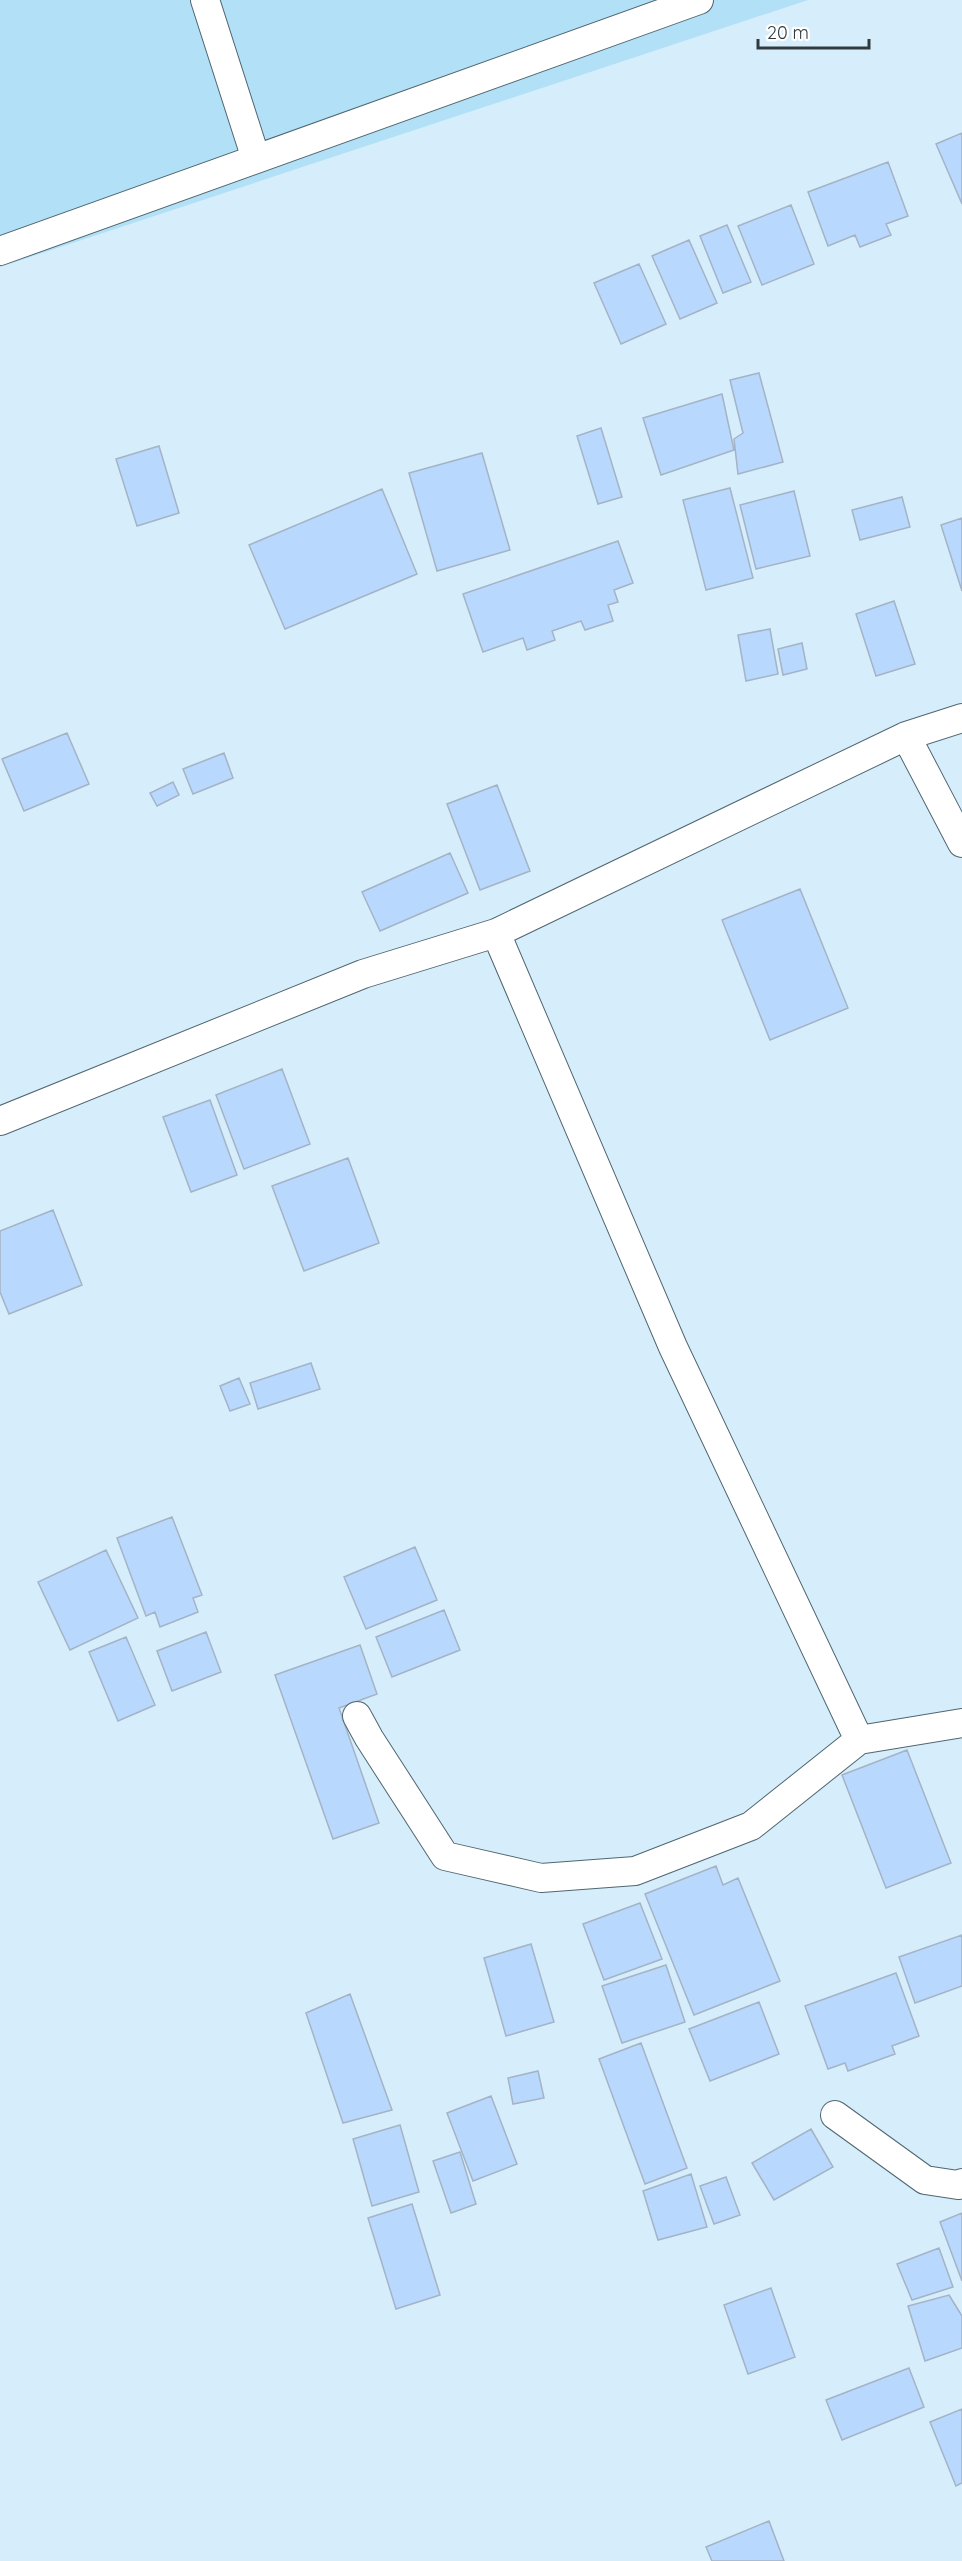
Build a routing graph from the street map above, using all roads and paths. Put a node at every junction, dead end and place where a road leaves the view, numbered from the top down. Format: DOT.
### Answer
graph roads {
  1 [pos="205,0"];
  2 [pos="699,0"];
  3 [pos="256,159"];
  4 [pos="0,251"];
  5 [pos="962,718"];
  6 [pos="906,736"];
  7 [pos="962,843"];
  8 [pos="496,933"];
  9 [pos="0,1121"];
  10 [pos="357,1716"];
  11 [pos="962,1723"];
  12 [pos="859,1740"];
  13 [pos="835,2115"];
  14 [pos="962,2183"];
  1 -- 3 [label="street"];
  2 -- 3 [label="street"];
  3 -- 4 [label="street"];
  5 -- 6 [label="street"];
  6 -- 7 [label="street"];
  6 -- 8 [label="street"];
  8 -- 9 [label="street"];
  8 -- 12 [label="street"];
  10 -- 12 [label="street"];
  11 -- 12 [label="street"];
  13 -- 14 [label="street"];
}
